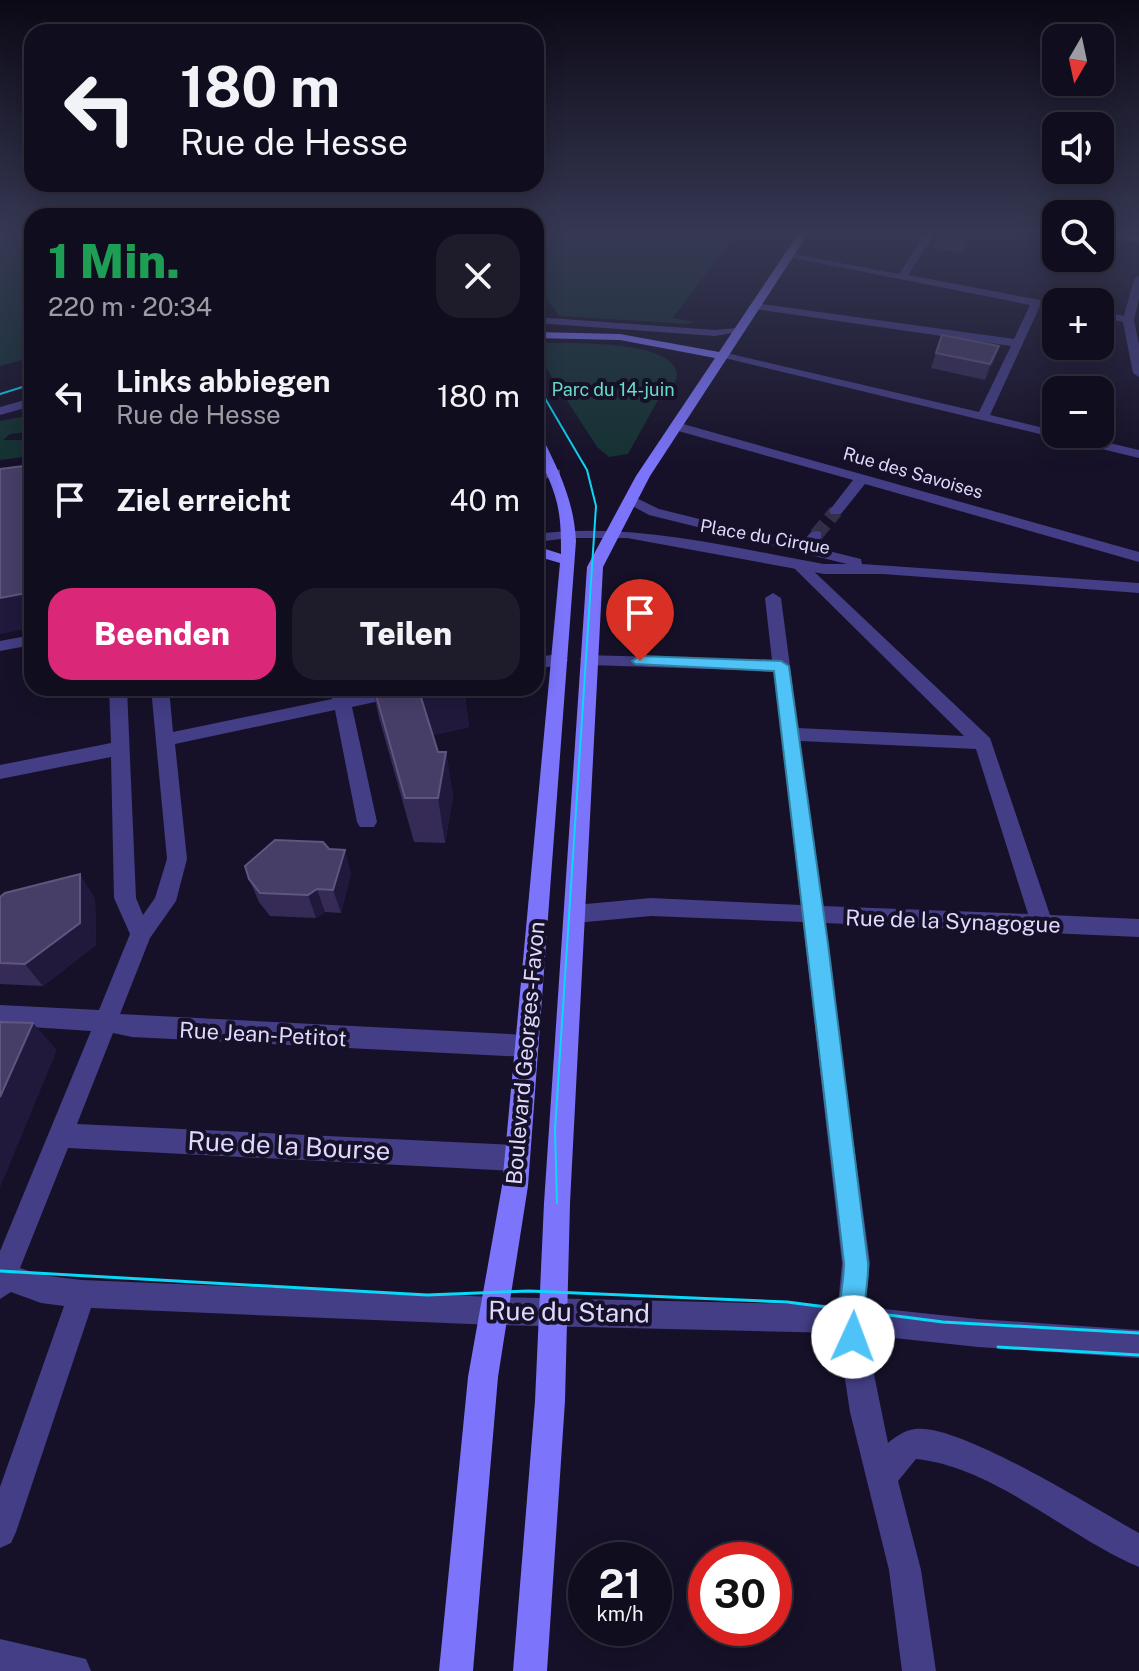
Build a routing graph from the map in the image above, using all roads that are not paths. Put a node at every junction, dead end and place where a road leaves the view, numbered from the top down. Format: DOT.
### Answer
graph roads {
  1 [pos="753,309"];
  2 [pos="776,309"];
  3 [pos="1033,309"];
  4 [pos="1131,309"];
  5 [pos="1114,317"];
  6 [pos="1128,320"];
  7 [pos="544,321"];
  8 [pos="737,331"];
  9 [pos="544,335"];
  10 [pos="1016,343"];
  11 [pos="666,344"];
  12 [pos="722,356"];
  13 [pos="1139,373"];
  14 [pos="702,386"];
  15 [pos="24,404"];
  16 [pos="0,411"];
  17 [pos="983,417"];
  18 [pos="676,426"];
  19 [pos="544,453"];
  20 [pos="1139,454"];
  21 [pos="555,473"];
  22 [pos="544,475"];
  23 [pos="861,479"];
  24 [pos="630,499"];
  25 [pos="836,511"];
  26 [pos="612,533"];
  27 [pos="569,534"];
  28 [pos="816,535"];
  29 [pos="544,537"];
  30 [pos="804,549"];
  31 [pos="544,554"];
  32 [pos="1139,557"];
  33 [pos="568,561"];
  34 [pos="800,566"];
  35 [pos="883,569"];
  36 [pos="1139,588"];
  37 [pos="773,598"];
  38 [pos="24,642"];
  39 [pos="0,646"];
  40 [pos="589,659"];
  41 [pos="559,660"];
  42 [pos="544,662"];
  43 [pos="781,666"];
  44 [pos="118,696"];
  45 [pos="161,696"];
  46 [pos="337,696"];
  47 [pos="341,696"];
  48 [pos="791,734"];
  49 [pos="165,740"];
  50 [pos="983,743"];
  51 [pos="120,748"];
  52 [pos="0,772"];
  53 [pos="367,822"];
  54 [pos="575,914"];
  55 [pos="815,915"];
  56 [pos="1042,924"];
  57 [pos="1139,928"];
  58 [pos="141,934"];
  59 [pos="0,1015"];
  60 [pos="106,1021"];
  61 [pos="527,1046"];
  62 [pos="61,1135"];
  63 [pos="517,1158"];
  64 [pos="1,1279"];
  65 [pos="82,1294"];
  66 [pos="494,1311"];
  67 [pos="554,1312"];
  68 [pos="851,1319"];
  69 [pos="1139,1344"];
  70 [pos="882,1479"];
  71 [pos="0,1532"];
  72 [pos="1139,1551"];
  73 [pos="0,1656"];
  74 [pos="74,1671"];
  75 [pos="456,1671"];
  76 [pos="530,1671"];
  77 [pos="919,1671"];
  1 -- 8 [label="main road, Boulevard Georges-Favon"];
  2 -- 10 [label="street"];
  3 -- 10 [label="street"];
  4 -- 6 [label="street"];
  5 -- 6 [label="street"];
  6 -- 13 [label="street"];
  7 -- 8 [label="street"];
  8 -- 12 [label="main road, Boulevard Georges-Favon"];
  9 -- 11 [label="main road"];
  10 -- 17 [label="street"];
  11 -- 12 [label="main road"];
  11 -- 14 [label="main road"];
  12 -- 14 [label="main road, Boulevard Georges-Favon"];
  12 -- 17 [label="street"];
  14 -- 18 [label="main road, Boulevard Georges-Favon"];
  15 -- 16 [label="street"];
  17 -- 20 [label="street"];
  18 -- 23 [label="street, Rue des Savoises"];
  18 -- 24 [label="main road, Boulevard Georges-Favon"];
  19 -- 21 [label="main road, Boulevard Georges-Favon"];
  21 -- 22 [label="street"];
  21 -- 27 [label="main road, Boulevard Georges-Favon"];
  23 -- 25 [label="street"];
  23 -- 32 [label="street, Rue des Savoises"];
  24 -- 26 [label="main road, Boulevard Georges-Favon"];
  24 -- 30 [label="street, Place du Cirque"];
  26 -- 27 [label="street, Place du Cirque"];
  26 -- 34 [label="street, Place du Cirque"];
  26 -- 40 [label="main road, Boulevard Georges-Favon"];
  27 -- 29 [label="street, Place du Cirque"];
  27 -- 33 [label="main road, Boulevard Georges-Favon"];
  28 -- 30 [label="street"];
  30 -- 35 [label="street, Place du Cirque"];
  31 -- 33 [label="main road"];
  33 -- 41 [label="main road, Boulevard Georges-Favon"];
  34 -- 35 [label="street, Place du Cirque"];
  34 -- 50 [label="street"];
  35 -- 36 [label="street"];
  37 -- 43 [label="street"];
  38 -- 39 [label="street"];
  40 -- 43 [label="street"];
  40 -- 54 [label="main road, Boulevard Georges-Favon"];
  41 -- 42 [label="street"];
  41 -- 61 [label="main road, Boulevard Georges-Favon"];
  43 -- 48 [label="street"];
  44 -- 51 [label="street"];
  45 -- 49 [label="street"];
  46 -- 49 [label="street"];
  47 -- 53 [label="street"];
  48 -- 50 [label="street"];
  48 -- 55 [label="street"];
  49 -- 58 [label="street"];
  50 -- 56 [label="street"];
  51 -- 52 [label="street"];
  51 -- 58 [label="street"];
  54 -- 55 [label="street, Rue de la Synagogue"];
  54 -- 67 [label="main road, Boulevard Georges-Favon"];
  55 -- 56 [label="street, Rue de la Synagogue"];
  55 -- 68 [label="street"];
  56 -- 57 [label="street, Rue de la Synagogue"];
  58 -- 60 [label="street"];
  59 -- 60 [label="street, Rue Jean-Petitot"];
  60 -- 61 [label="street, Rue Jean-Petitot"];
  60 -- 62 [label="street"];
  61 -- 63 [label="main road, Boulevard Georges-Favon"];
  62 -- 63 [label="street, Rue de la Bourse"];
  62 -- 64 [label="street"];
  63 -- 66 [label="main road, Boulevard Georges-Favon"];
  64 -- 65 [label="street, Rue du Stand"];
  65 -- 66 [label="street, Rue du Stand"];
  65 -- 71 [label="street"];
  66 -- 67 [label="street, Rue du Stand"];
  66 -- 75 [label="main road, Boulevard Georges-Favon"];
  67 -- 68 [label="street, Rue du Stand"];
  67 -- 76 [label="main road, Boulevard Georges-Favon"];
  68 -- 69 [label="street, Rue du Stand"];
  68 -- 70 [label="street"];
  70 -- 72 [label="street"];
  70 -- 77 [label="street"];
  73 -- 74 [label="street"];
}
